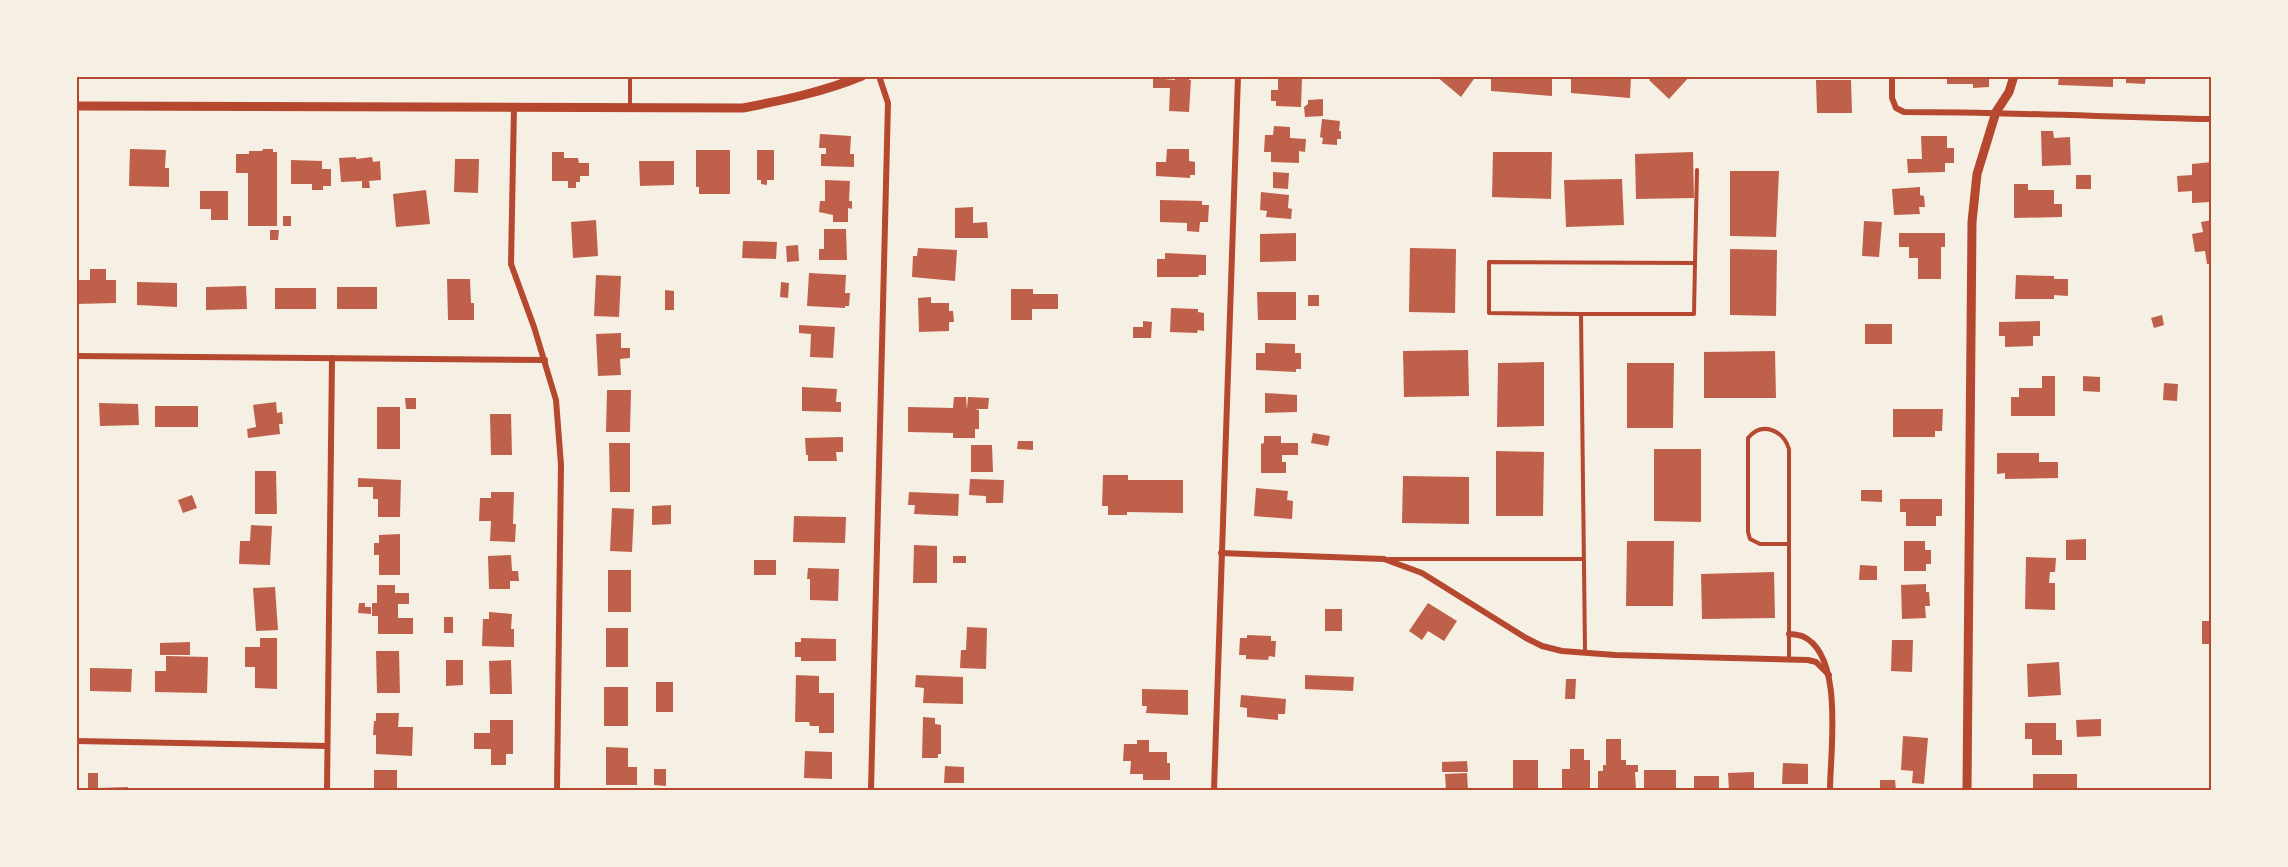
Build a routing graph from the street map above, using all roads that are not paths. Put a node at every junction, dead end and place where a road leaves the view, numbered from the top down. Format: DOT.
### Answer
graph roads {
  1 [pos="630,76"];
  2 [pos="862,76"];
  3 [pos="879,76"];
  4 [pos="1238,76"];
  5 [pos="1892,76"];
  6 [pos="2014,76"];
  7 [pos="76,106"];
  8 [pos="514,107"];
  9 [pos="630,107"];
  10 [pos="1996,112"];
  11 [pos="2211,119"];
  12 [pos="1697,170"];
  13 [pos="1695,263"];
  14 [pos="1581,314"];
  15 [pos="76,356"];
  16 [pos="332,358"];
  17 [pos="545,360"];
  18 [pos="1789,544"];
  19 [pos="1221,553"];
  20 [pos="1384,559"];
  21 [pos="1583,560"];
  22 [pos="1789,634"];
  23 [pos="1585,651"];
  24 [pos="1789,660"];
  25 [pos="1829,675"];
  26 [pos="76,741"];
  27 [pos="327,746"];
  28 [pos="327,790"];
  29 [pos="557,790"];
  30 [pos="871,790"];
  31 [pos="1214,790"];
  32 [pos="1830,790"];
  33 [pos="1967,790"];
  1 -- 9 [label="lane"];
  2 -- 9 [label="street"];
  3 -- 30 [label="street"];
  4 -- 19 [label="street"];
  5 -- 10 [label="street"];
  6 -- 10 [label="street"];
  7 -- 8 [label="street"];
  8 -- 9 [label="street"];
  8 -- 17 [label="street"];
  10 -- 11 [label="street"];
  10 -- 33 [label="street"];
  12 -- 13 [label="lane"];
  13 -- 14 [label="lane"];
  13 -- 14 [label="lane"];
  14 -- 21 [label="lane"];
  15 -- 16 [label="street"];
  16 -- 17 [label="street"];
  16 -- 27 [label="street"];
  17 -- 29 [label="street"];
  18 -- 18 [label="lane"];
  18 -- 22 [label="lane"];
  19 -- 20 [label="street"];
  19 -- 31 [label="street"];
  20 -- 21 [label="lane"];
  20 -- 23 [label="street"];
  21 -- 23 [label="lane"];
  22 -- 24 [label="lane"];
  22 -- 25 [label="street"];
  23 -- 24 [label="street"];
  24 -- 25 [label="street"];
  25 -- 32 [label="street"];
  26 -- 27 [label="street"];
  27 -- 28 [label="street"];
}
